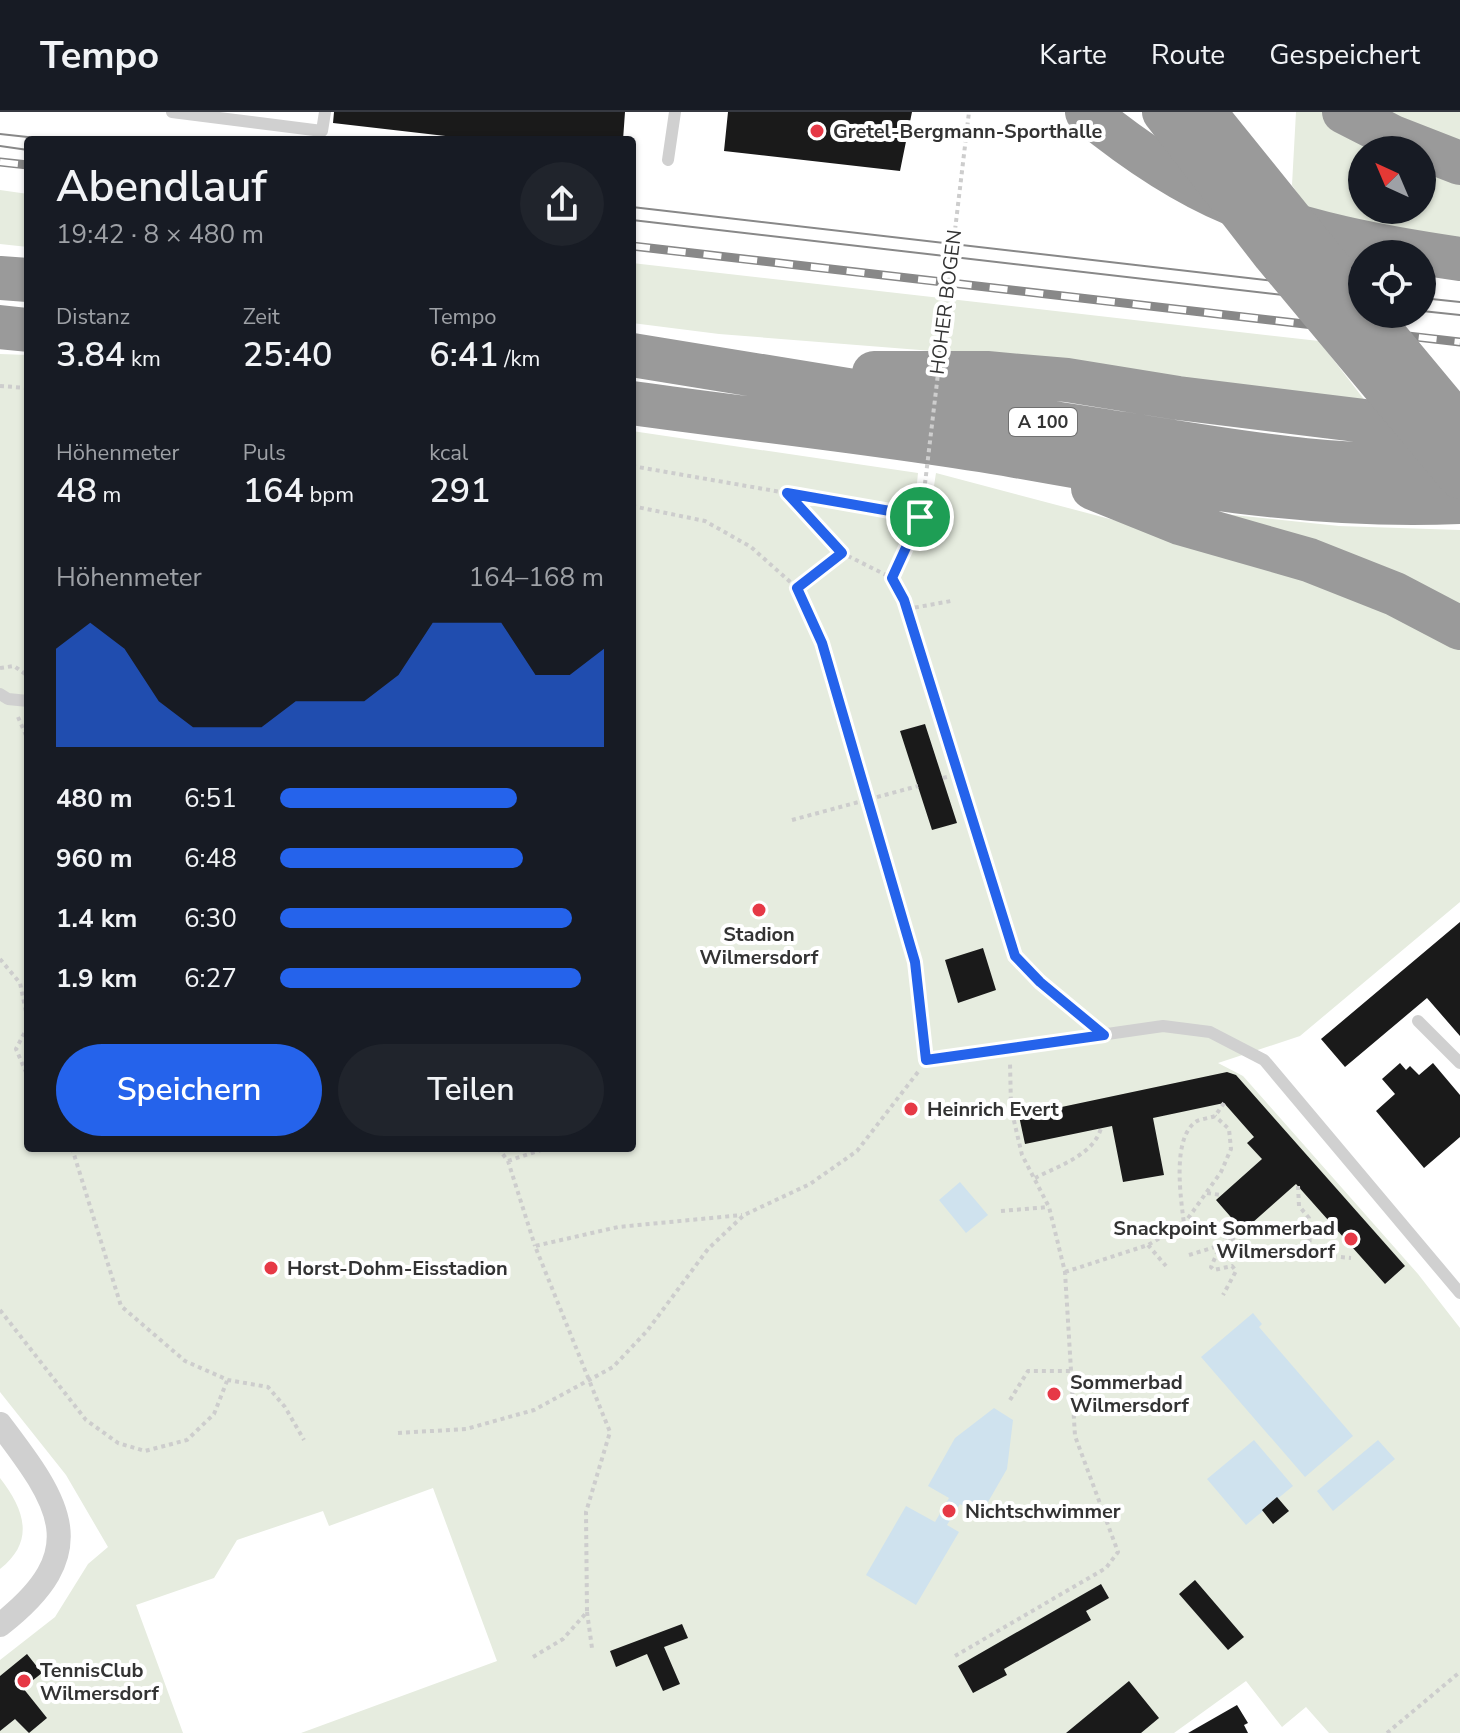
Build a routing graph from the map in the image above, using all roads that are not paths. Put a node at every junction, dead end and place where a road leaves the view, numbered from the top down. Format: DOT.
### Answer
graph roads {
  1 [pos="172,112"];
  2 [pos="325,112"];
  3 [pos="675,112"];
  4 [pos="1087,112"];
  5 [pos="1164,112"];
  6 [pos="1204,112"];
  7 [pos="1344,112"];
  8 [pos="668,160"];
  9 [pos="1460,163"];
  10 [pos="1460,259"];
  11 [pos="0,278"];
  12 [pos="24,280"];
  13 [pos="1348,291"];
  14 [pos="1379,328"];
  15 [pos="636,356"];
  16 [pos="748,374"];
  17 [pos="636,404"];
  18 [pos="1460,426"];
  19 [pos="1460,433"];
  20 [pos="1014,456"];
  21 [pos="1460,463"];
  22 [pos="1460,477"];
  23 [pos="1460,502"];
  24 [pos="1460,628"];
  25 [pos="4,697"];
  26 [pos="24,700"];
  27 [pos="1418,1021"];
  28 [pos="926,1060"];
  29 [pos="1460,1063"];
  30 [pos="1460,1293"];
  31 [pos="0,1424"];
  32 [pos="0,1625"];
  1 -- 2 [label="lane"];
  3 -- 8 [label="lane"];
  4 -- 10 [label="highway, bridge"];
  5 -- 22 [label="highway, bridge"];
  6 -- 13 [label="highway, bridge"];
  7 -- 9 [label="highway"];
  11 -- 12 [label="highway"];
  14 -- 18 [label="highway, bridge"];
  15 -- 16 [label="highway, A 100"];
  16 -- 19 [label="highway"];
  16 -- 21 [label="highway, A 100"];
  17 -- 20 [label="highway, A 100"];
  20 -- 23 [label="highway, A 100"];
  20 -- 24 [label="highway"];
  25 -- 26 [label="lane"];
  27 -- 29 [label="lane"];
  28 -- 30 [label="lane"];
  31 -- 32 [label="street"];
}
